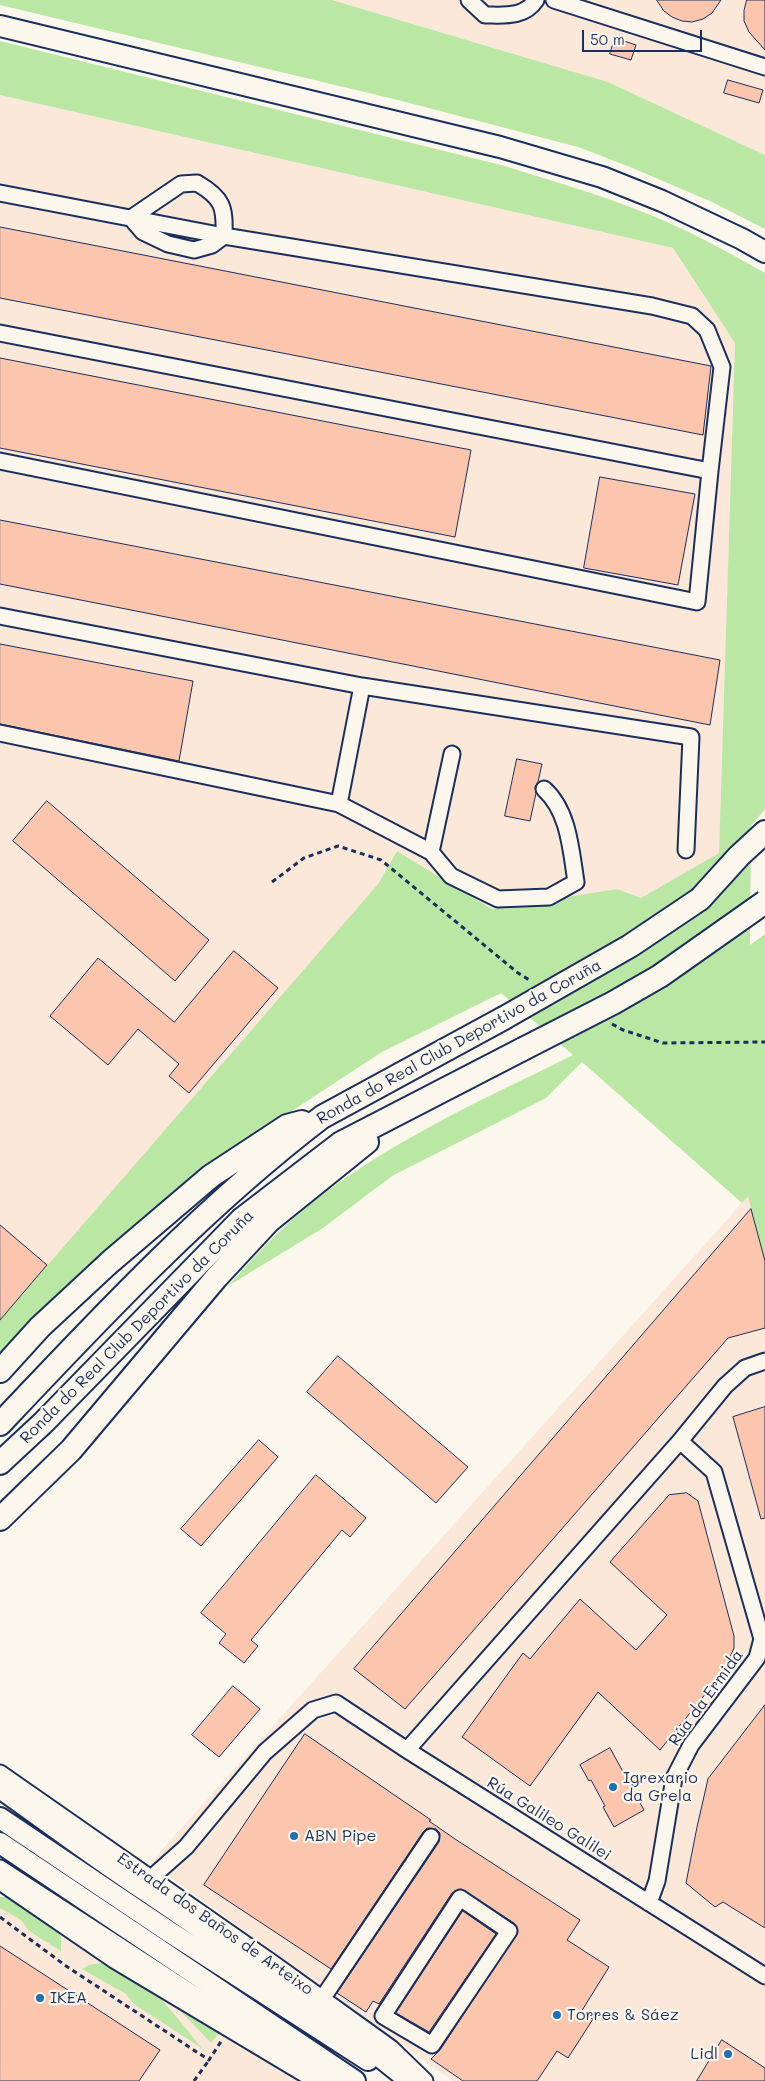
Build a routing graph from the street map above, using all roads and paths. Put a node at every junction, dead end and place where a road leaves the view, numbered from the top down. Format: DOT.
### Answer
graph roads {
  1 [pos="468,0"];
  2 [pos="536,0"];
  3 [pos="554,0"];
  4 [pos="0,26"];
  5 [pos="765,67"];
  6 [pos="0,193"];
  7 [pos="131,218"];
  8 [pos="224,236"];
  9 [pos="765,252"];
  10 [pos="0,333"];
  11 [pos="0,461"];
  12 [pos="710,471"];
  13 [pos="0,616"];
  14 [pos="362,686"];
  15 [pos="0,733"];
  16 [pos="452,754"];
  17 [pos="544,789"];
  18 [pos="339,804"];
  19 [pos="765,832"];
  20 [pos="686,850"];
  21 [pos="765,850"];
  22 [pos="431,852"];
  23 [pos="272,882"];
  24 [pos="700,899"];
  25 [pos="765,902"];
  26 [pos="535,983"];
  27 [pos="606,1021"];
  28 [pos="765,1042"];
  29 [pos="414,1104"];
  30 [pos="322,1117"];
  31 [pos="765,1361"];
  32 [pos="0,1371"];
  33 [pos="0,1424"];
  34 [pos="680,1441"];
  35 [pos="0,1463"];
  36 [pos="0,1519"];
  37 [pos="406,1750"];
  38 [pos="0,1773"];
  39 [pos="0,1788"];
  40 [pos="0,1818"];
  41 [pos="431,1837"];
  42 [pos="0,1843"];
  43 [pos="0,1868"];
  44 [pos="151,1878"];
  45 [pos="3,1887"];
  46 [pos="649,1903"];
  47 [pos="0,1917"];
  48 [pos="765,1976"];
  49 [pos="322,1999"];
  50 [pos="407,2030"];
  51 [pos="223,2039"];
  52 [pos="391,2048"];
  53 [pos="209,2060"];
  54 [pos="194,2081"];
  55 [pos="316,2081"];
  56 [pos="336,2081"];
  57 [pos="355,2081"];
  58 [pos="404,2081"];
  59 [pos="410,2081"];
  60 [pos="425,2081"];
  1 -- 2 [label="street"];
  3 -- 5 [label="street"];
  4 -- 9 [label="main road"];
  6 -- 7 [label="street"];
  7 -- 8 [label="street"];
  7 -- 8 [label="street"];
  8 -- 12 [label="street"];
  10 -- 12 [label="street"];
  11 -- 12 [label="street"];
  13 -- 14 [label="street"];
  14 -- 18 [label="street"];
  14 -- 20 [label="street"];
  15 -- 18 [label="street"];
  16 -- 22 [label="street"];
  17 -- 22 [label="street"];
  18 -- 22 [label="street"];
  19 -- 24 [label="highway"];
  21 -- 24 [label="highway, Ronda do Real Club Deportivo da Coruña"];
  23 -- 26 [label="path"];
  24 -- 30 [label="highway, Ronda do Real Club Deportivo da Coruña, bridge"];
  25 -- 29 [label="highway, Ronda do Real Club Deportivo da Coruña, bridge"];
  27 -- 28 [label="path"];
  29 -- 35 [label="highway, Ronda do Real Club Deportivo da Coruña"];
  29 -- 36 [label="highway"];
  30 -- 32 [label="highway"];
  30 -- 33 [label="highway, Ronda do Real Club Deportivo da Coruña"];
  31 -- 34 [label="street"];
  34 -- 37 [label="street"];
  34 -- 46 [label="street, Rúa da Ermida"];
  37 -- 44 [label="street, Rúa Galileo Galilei"];
  37 -- 46 [label="street, Rúa Galileo Galilei"];
  38 -- 44 [label="street, Estrada dos Baños de Arteixo"];
  39 -- 59 [label="main road"];
  40 -- 58 [label="main road, Estrada dos Baños de Arteixo"];
  41 -- 49 [label="street"];
  42 -- 57 [label="main road"];
  43 -- 56 [label="street"];
  44 -- 49 [label="street, Estrada dos Baños de Arteixo"];
  45 -- 55 [label="street"];
  46 -- 48 [label="street, Rúa Galileo Galilei"];
  47 -- 53 [label="path"];
  49 -- 52 [label="street, Estrada dos Baños de Arteixo"];
  50 -- 50 [label="street"];
  50 -- 52 [label="street"];
  51 -- 53 [label="path"];
  52 -- 60 [label="street, Estrada dos Baños de Arteixo"];
  53 -- 54 [label="path"];
}
